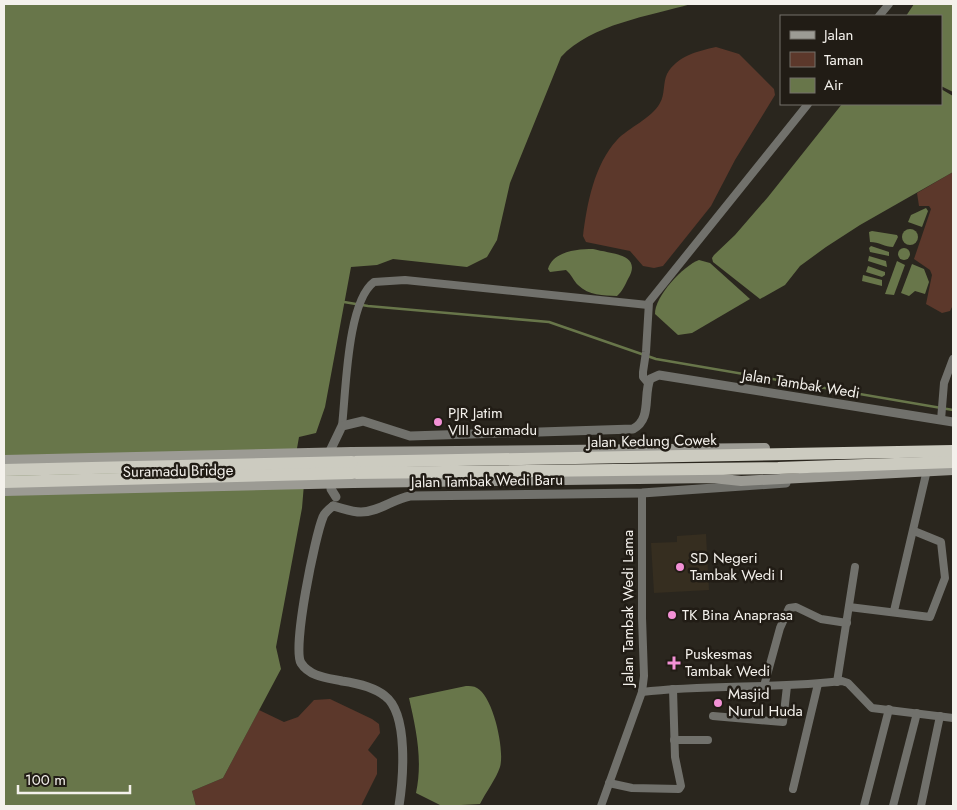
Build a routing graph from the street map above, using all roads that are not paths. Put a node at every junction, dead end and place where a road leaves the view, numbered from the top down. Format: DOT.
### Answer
graph roads {
  1 [pos="889,4"];
  2 [pos="880,15"];
  3 [pos="807,105"];
  4 [pos="648,305"];
  5 [pos="953,359"];
  6 [pos="648,383"];
  7 [pos="941,417"];
  8 [pos="953,422"];
  9 [pos="342,426"];
  10 [pos="953,445"];
  11 [pos="953,451"];
  12 [pos="4,460"];
  13 [pos="953,462"];
  14 [pos="352,468"];
  15 [pos="4,470"];
  16 [pos="927,470"];
  17 [pos="953,470"];
  18 [pos="797,480"];
  19 [pos="4,482"];
  20 [pos="4,491"];
  21 [pos="642,493"];
  22 [pos="334,506"];
  23 [pos="914,531"];
  24 [pos="855,566"];
  25 [pos="849,607"];
  26 [pos="894,610"];
  27 [pos="847,623"];
  28 [pos="838,682"];
  29 [pos="818,684"];
  30 [pos="764,686"];
  31 [pos="787,686"];
  32 [pos="674,689"];
  33 [pos="642,692"];
  34 [pos="889,709"];
  35 [pos="917,713"];
  36 [pos="713,716"];
  37 [pos="940,716"];
  38 [pos="953,718"];
  39 [pos="674,740"];
  40 [pos="708,740"];
  41 [pos="608,782"];
  42 [pos="793,789"];
  43 [pos="399,806"];
  44 [pos="601,806"];
  45 [pos="864,806"];
  46 [pos="893,806"];
  47 [pos="921,806"];
  1 -- 2 [label="street"];
  3 -- 4 [label="street"];
  4 -- 6 [label="street"];
  4 -- 9 [label="street"];
  5 -- 7 [label="street"];
  6 -- 7 [label="street, Jalan Tambak Wedi"];
  6 -- 9 [label="street"];
  7 -- 8 [label="street, Jalan Tambak Wedi"];
  9 -- 22 [label="street"];
  10 -- 14 [label="main road"];
  11 -- 14 [label="highway, Jalan Kedung Cowek"];
  12 -- 14 [label="main road, Suramadu Bridge, bridge"];
  13 -- 14 [label="highway, Jalan Kedung Cowek"];
  14 -- 15 [label="highway, Suramadu Bridge, bridge"];
  14 -- 18 [label="main road"];
  14 -- 19 [label="highway, Suramadu Bridge, bridge"];
  14 -- 20 [label="main road, Suramadu Bridge, bridge"];
  16 -- 17 [label="main road, Jalan Tambak Wedi Baru"];
  16 -- 18 [label="main road, Jalan Tambak Wedi Baru"];
  16 -- 23 [label="street"];
  18 -- 21 [label="street, Jalan Tambak Wedi Baru"];
  21 -- 22 [label="street, Jalan Tambak Wedi Baru"];
  21 -- 33 [label="street, Jalan Tambak Wedi Lama"];
  22 -- 43 [label="street"];
  23 -- 26 [label="street"];
  23 -- 26 [label="street"];
  24 -- 25 [label="street"];
  25 -- 26 [label="street"];
  25 -- 27 [label="street"];
  27 -- 28 [label="street"];
  27 -- 30 [label="street"];
  28 -- 29 [label="street"];
  28 -- 34 [label="street"];
  29 -- 31 [label="street"];
  29 -- 42 [label="street"];
  30 -- 31 [label="street"];
  30 -- 32 [label="street"];
  31 -- 36 [label="street"];
  32 -- 33 [label="street"];
  32 -- 39 [label="street"];
  33 -- 41 [label="street, Jalan Tambak Wedi Lama"];
  34 -- 35 [label="street"];
  34 -- 45 [label="street"];
  35 -- 37 [label="street"];
  35 -- 46 [label="street"];
  37 -- 38 [label="street"];
  37 -- 47 [label="street"];
  39 -- 40 [label="street"];
  39 -- 41 [label="street"];
  41 -- 44 [label="street, Jalan Tambak Wedi Lama"];
}
